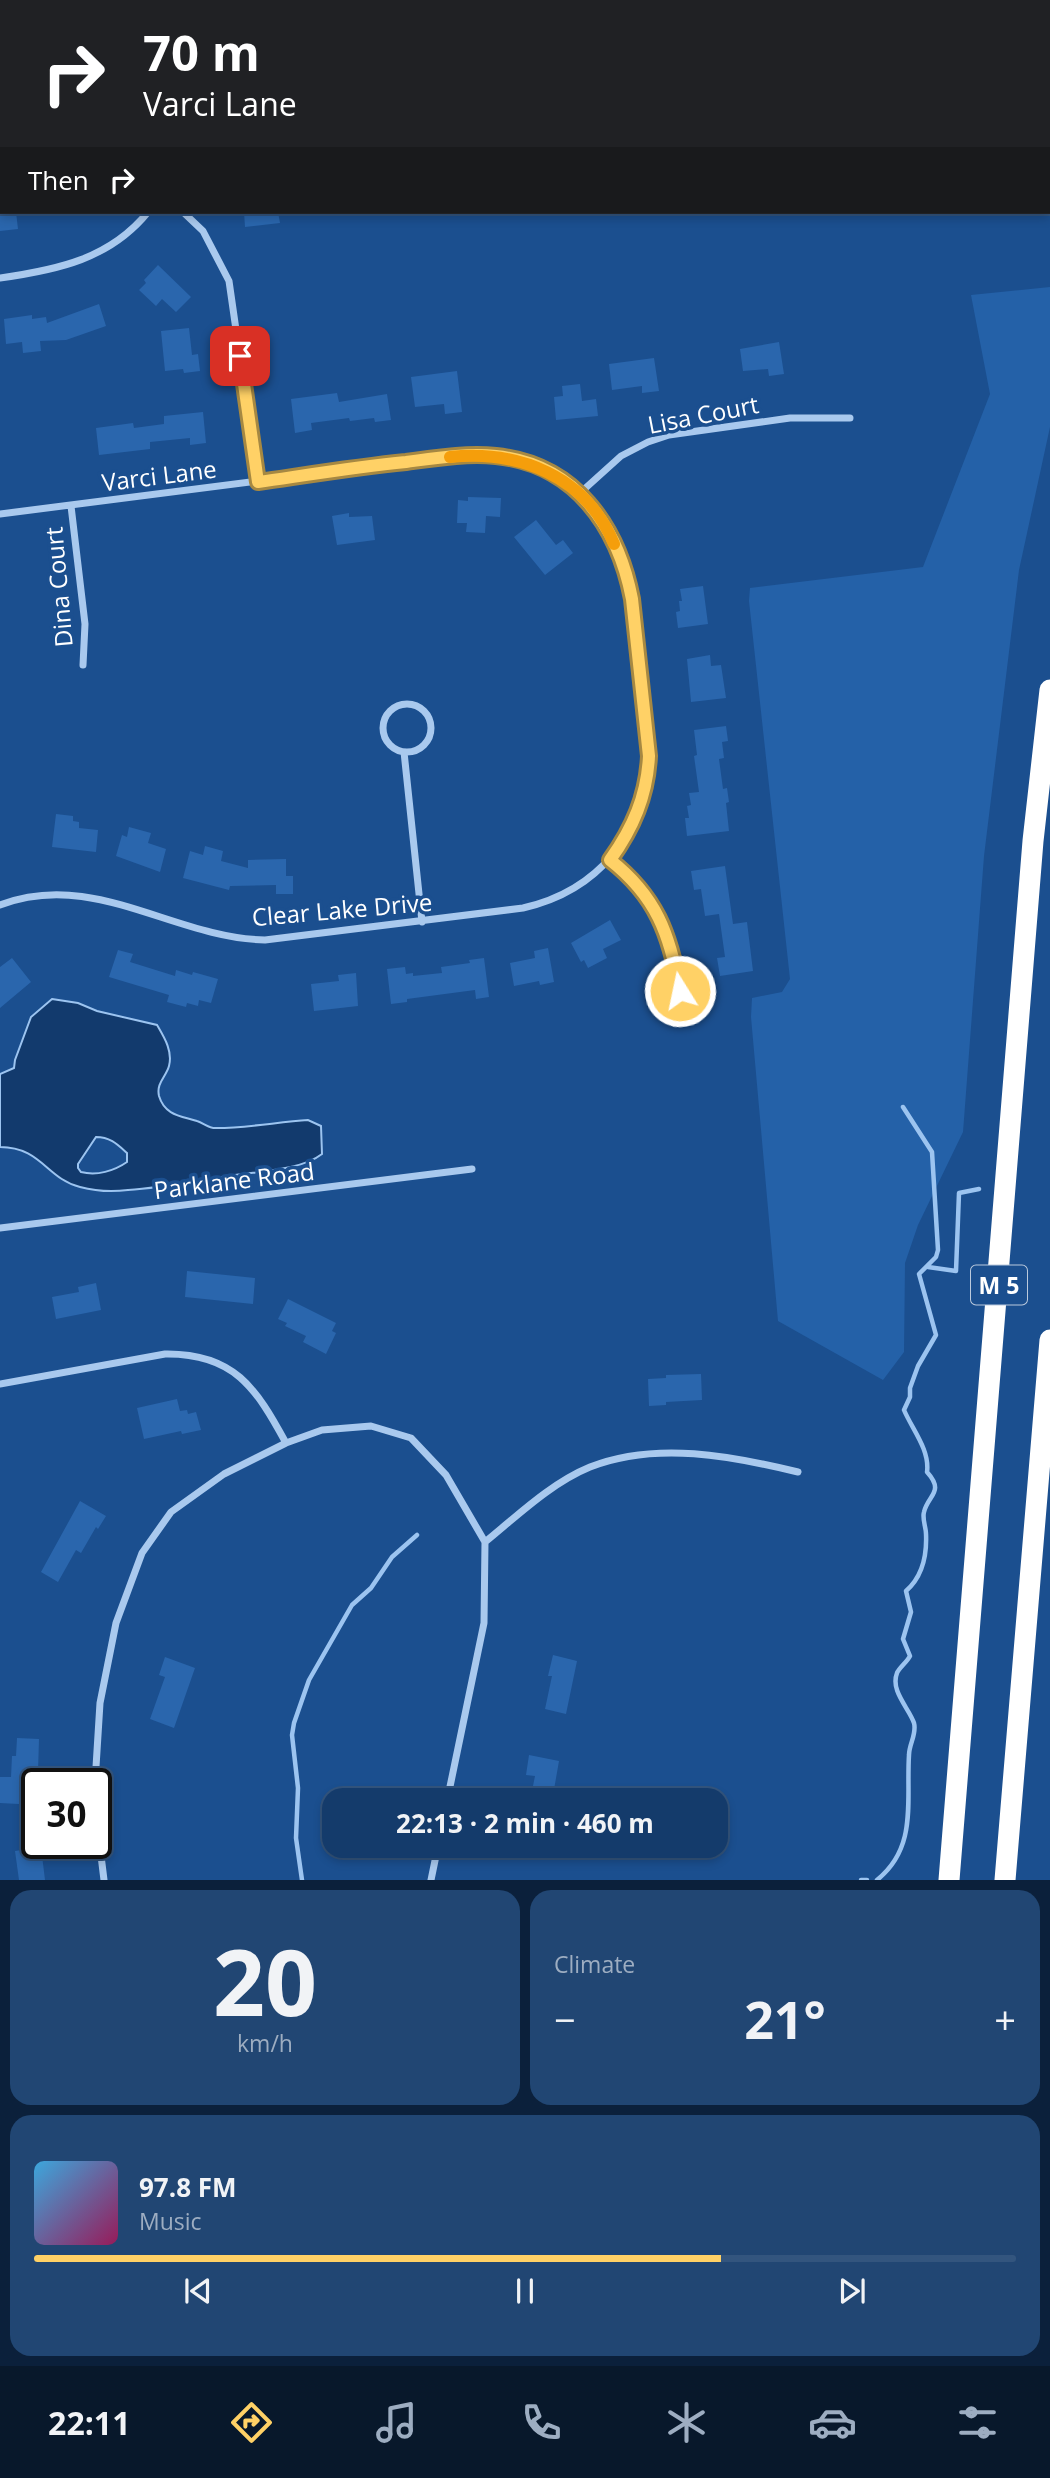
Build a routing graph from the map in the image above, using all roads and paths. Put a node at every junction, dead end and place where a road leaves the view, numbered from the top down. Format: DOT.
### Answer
graph roads {
  1 [pos="146,214"];
  2 [pos="185,214"];
  3 [pos="0,278"];
  4 [pos="850,418"];
  5 [pos="258,482"];
  6 [pos="580,493"];
  7 [pos="71,506"];
  8 [pos="0,514"];
  9 [pos="83,665"];
  10 [pos="1050,690"];
  11 [pos="404,752"];
  12 [pos="610,860"];
  13 [pos="599,869"];
  14 [pos="0,905"];
  15 [pos="422,922"];
  16 [pos="680,991"];
  17 [pos="472,1169"];
  18 [pos="0,1228"];
  19 [pos="1050,1340"];
  20 [pos="0,1384"];
  21 [pos="286,1443"];
  22 [pos="798,1472"];
  23 [pos="485,1542"];
  24 [pos="96,1768"];
  25 [pos="450,1788"];
  26 [pos="436,1858"];
  27 [pos="101,1859"];
  28 [pos="104,1880"];
  29 [pos="431,1880"];
  30 [pos="949,1880"];
  31 [pos="1005,1880"];
  1 -- 3 [label="street"];
  2 -- 5 [label="street"];
  4 -- 6 [label="street, Lisa Court"];
  5 -- 6 [label="street, Varci Lane"];
  5 -- 7 [label="street, Varci Lane"];
  6 -- 12 [label="street, Varci Lane"];
  7 -- 8 [label="street, Varci Lane"];
  7 -- 9 [label="street, Dina Court"];
  10 -- 30 [label="highway, M 5"];
  11 -- 11 [label="street"];
  11 -- 15 [label="street"];
  12 -- 13 [label="street, Varci Lane"];
  12 -- 16 [label="street"];
  13 -- 15 [label="street, Clear Lake Drive"];
  14 -- 15 [label="street, Clear Lake Drive"];
  17 -- 18 [label="street, Parklane Road"];
  19 -- 31 [label="highway"];
  20 -- 21 [label="street"];
  21 -- 23 [label="street"];
  21 -- 24 [label="street"];
  22 -- 23 [label="street"];
  23 -- 25 [label="street"];
  26 -- 29 [label="street"];
  27 -- 28 [label="street"];
}
